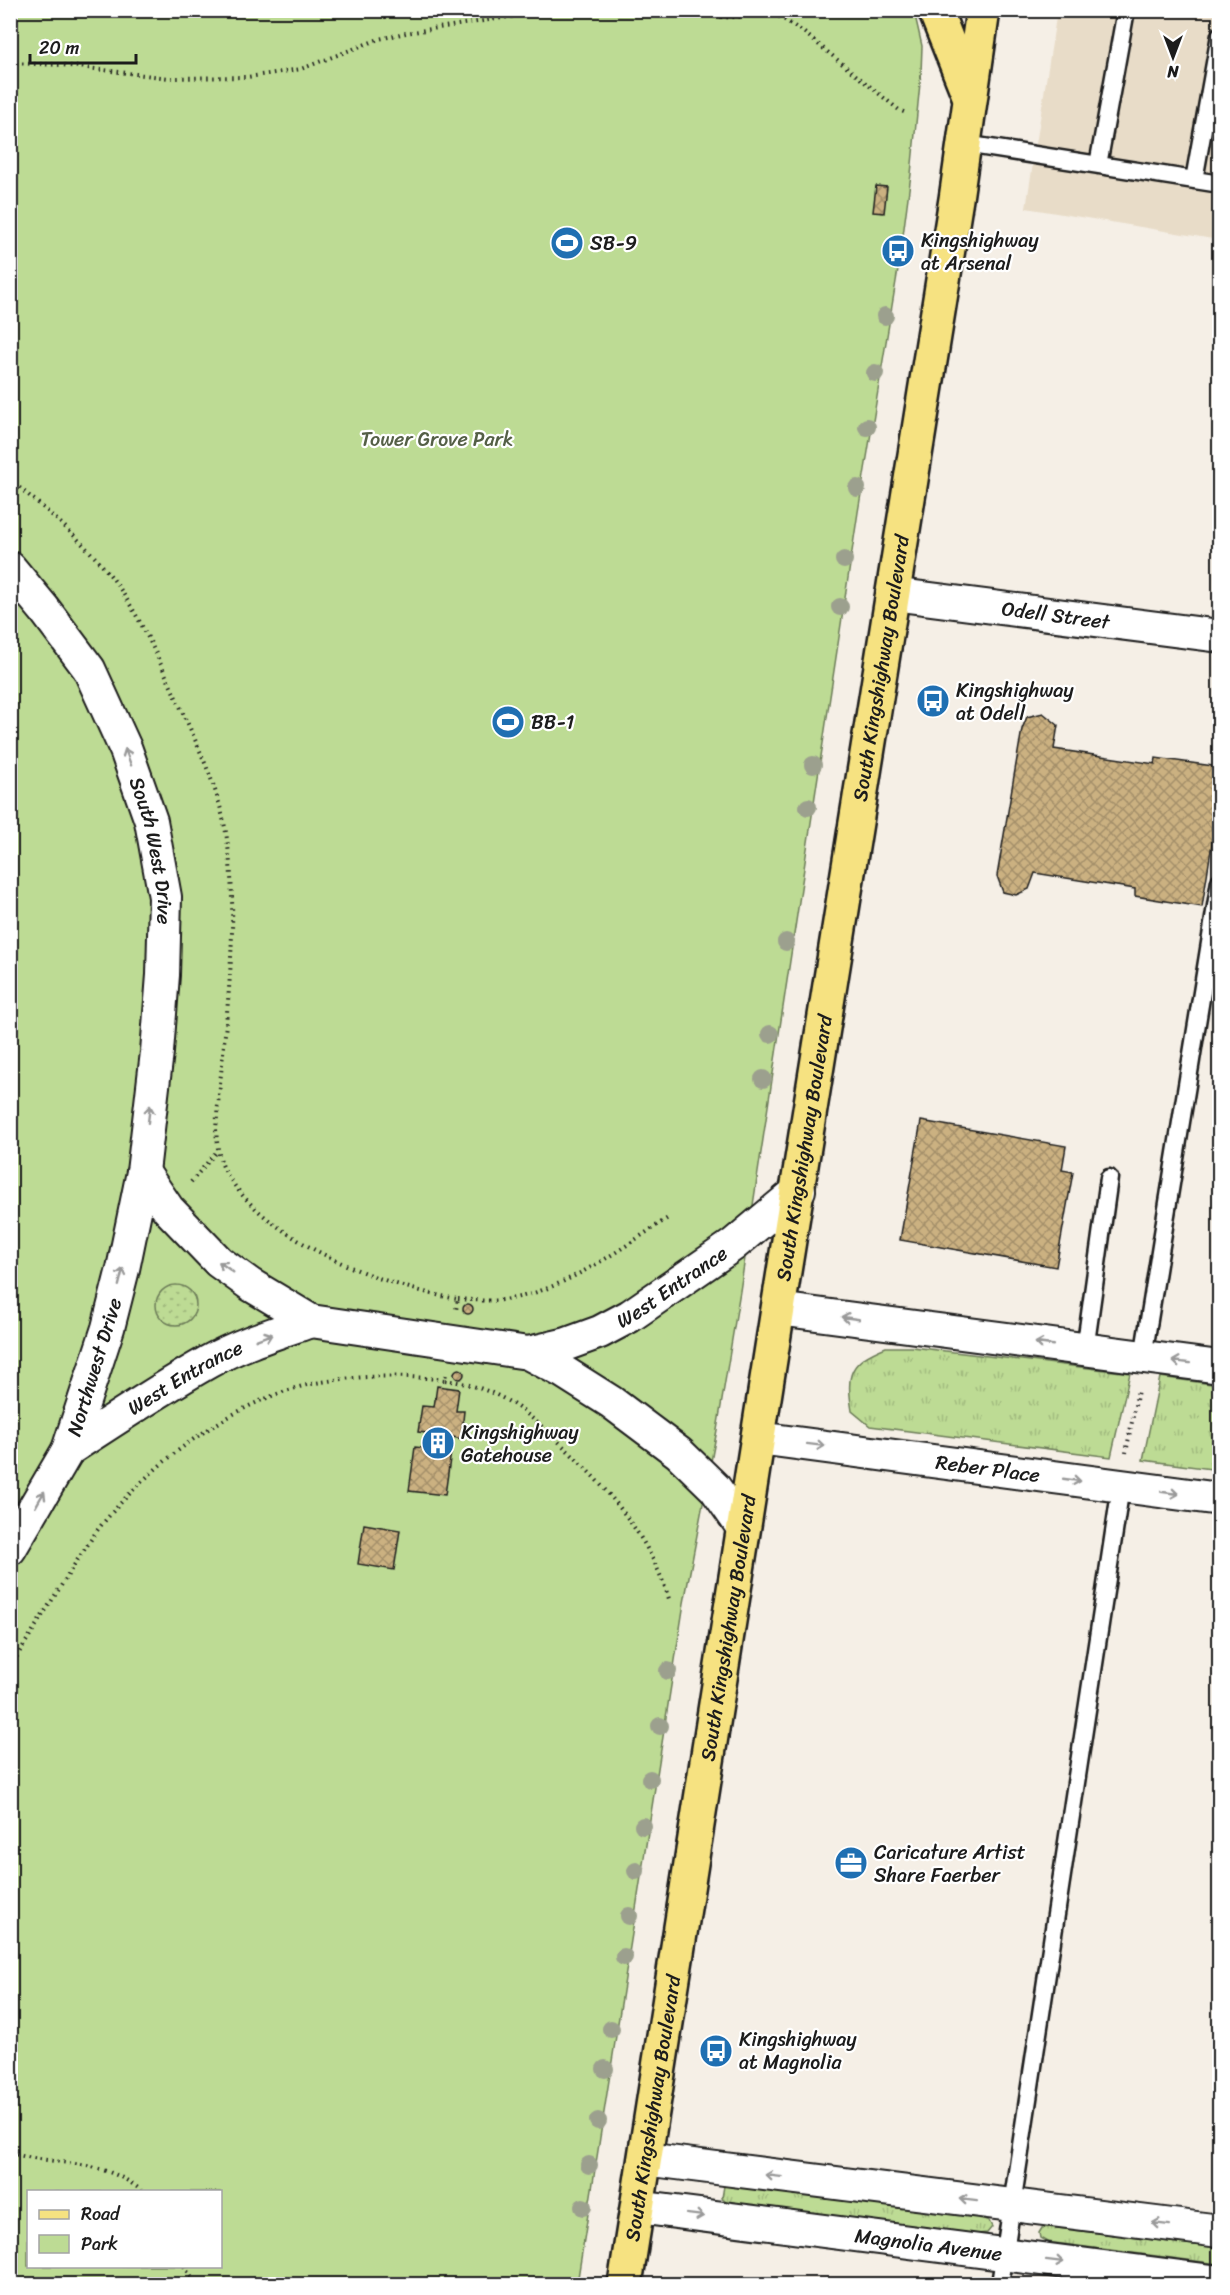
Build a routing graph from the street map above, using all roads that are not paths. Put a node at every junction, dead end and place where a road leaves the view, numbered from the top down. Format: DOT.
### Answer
graph roads {
  1 [pos="935,10"];
  2 [pos="982,10"];
  3 [pos="1126,10"];
  4 [pos="1220,35"];
  5 [pos="971,101"];
  6 [pos="965,144"];
  7 [pos="1098,165"];
  8 [pos="1194,180"];
  9 [pos="1220,184"];
  10 [pos="10,568"];
  11 [pos="892,594"];
  12 [pos="1220,636"];
  13 [pos="1220,881"];
  14 [pos="1214,956"];
  15 [pos="143,1172"];
  16 [pos="1109,1178"];
  17 [pos="798,1190"];
  18 [pos="778,1309"];
  19 [pos="311,1321"];
  20 [pos="1085,1350"];
  21 [pos="528,1353"];
  22 [pos="1143,1357"];
  23 [pos="1220,1367"];
  24 [pos="758,1438"];
  25 [pos="68,1450"];
  26 [pos="1121,1486"];
  27 [pos="1220,1499"];
  28 [pos="743,1528"];
  29 [pos="10,1549"];
  30 [pos="645,2159"];
  31 [pos="1012,2205"];
  32 [pos="637,2207"];
  33 [pos="1220,2231"];
  34 [pos="1003,2269"];
  35 [pos="1220,2282"];
  36 [pos="625,2284"];
  1 -- 5 [label="main road"];
  2 -- 5 [label="main road, South Kingshighway Boulevard"];
  3 -- 7 [label="lane"];
  4 -- 8 [label="lane"];
  5 -- 6 [label="main road, South Kingshighway Boulevard"];
  6 -- 7 [label="lane"];
  6 -- 11 [label="main road, South Kingshighway Boulevard"];
  7 -- 8 [label="lane"];
  8 -- 9 [label="lane"];
  15 -- 10 [label="street, South West Drive, one-way"];
  11 -- 12 [label="street, Odell Street"];
  11 -- 17 [label="main road, South Kingshighway Boulevard"];
  13 -- 14 [label="lane"];
  14 -- 22 [label="lane"];
  19 -- 15 [label="street, West Entrance, one-way"];
  25 -- 15 [label="street, Northwest Drive, one-way"];
  16 -- 20 [label="lane"];
  17 -- 18 [label="main road, South Kingshighway Boulevard"];
  17 -- 21 [label="street, West Entrance"];
  20 -- 18 [label="street, one-way"];
  18 -- 24 [label="main road, South Kingshighway Boulevard"];
  19 -- 21 [label="street, West Entrance"];
  25 -- 19 [label="street, West Entrance, one-way"];
  20 -- 22 [label="street"];
  21 -- 28 [label="street, West Entrance"];
  23 -- 22 [label="street, one-way"];
  24 -- 26 [label="street, Reber Place, one-way"];
  24 -- 28 [label="main road, South Kingshighway Boulevard"];
  29 -- 25 [label="street, Northwest Drive, one-way"];
  26 -- 27 [label="street, Reber Place, one-way"];
  26 -- 31 [label="lane"];
  28 -- 30 [label="main road, South Kingshighway Boulevard"];
  31 -- 30 [label="street, one-way"];
  30 -- 32 [label="main road, South Kingshighway Boulevard"];
  33 -- 31 [label="street, one-way"];
  31 -- 34 [label="lane"];
  32 -- 34 [label="street, Magnolia Avenue, one-way"];
  32 -- 36 [label="main road, South Kingshighway Boulevard"];
  34 -- 35 [label="street, Magnolia Avenue, one-way"];
}
